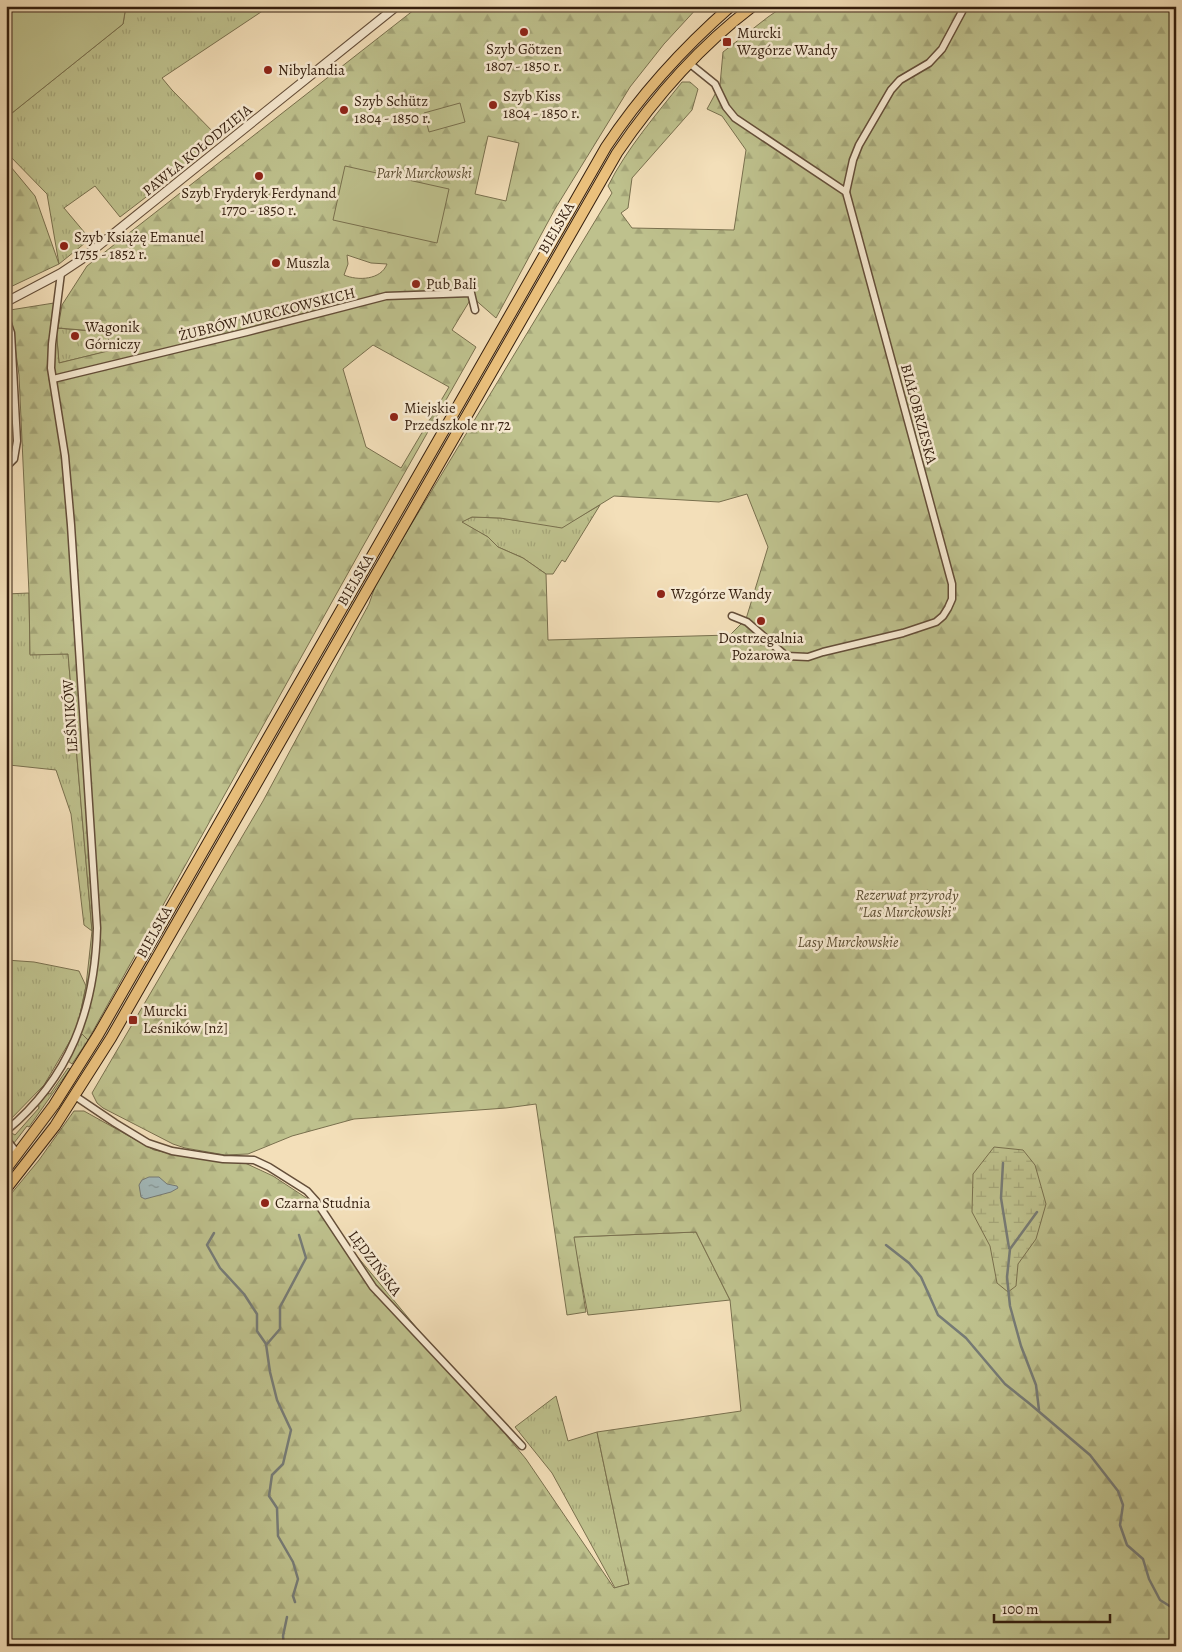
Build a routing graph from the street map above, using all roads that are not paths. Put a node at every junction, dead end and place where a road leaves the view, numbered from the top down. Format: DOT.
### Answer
graph roads {
  1 [pos="397,6"];
  2 [pos="722,6"];
  3 [pos="731,6"];
  4 [pos="753,6"];
  5 [pos="965,6"];
  6 [pos="700,33"];
  7 [pos="689,63"];
  8 [pos="846,192"];
  9 [pos="61,273"];
  10 [pos="6,302"];
  11 [pos="475,310"];
  12 [pos="6,318"];
  13 [pos="53,379"];
  14 [pos="6,466"];
  15 [pos="732,616"];
  16 [pos="76,1096"];
  17 [pos="6,1132"];
  18 [pos="6,1139"];
  19 [pos="18,1154"];
  20 [pos="6,1169"];
  21 [pos="6,1189"];
  22 [pos="522,1446"];
  1 -- 9 [label="street, PAWŁA KOŁODZIEJA"];
  2 -- 6 [label="main road"];
  3 -- 6 [label="main road, BIELSKA"];
  4 -- 7 [label="main road, BIELSKA"];
  5 -- 8 [label="street"];
  6 -- 19 [label="main road, BIELSKA"];
  7 -- 8 [label="street"];
  7 -- 16 [label="main road, BIELSKA"];
  8 -- 15 [label="street, BIAŁOBRZESKA"];
  9 -- 10 [label="street, PAWŁA KOŁODZIEJA"];
  9 -- 13 [label="street, LEŚNIKÓW"];
  11 -- 13 [label="street, ŻUBRÓW MURCKOWSKICH"];
  12 -- 14 [label="street"];
  13 -- 17 [label="street, LEŚNIKÓW"];
  16 -- 21 [label="main road, BIELSKA"];
  16 -- 22 [label="street, LĘDZIŃSKA"];
  18 -- 19 [label="street"];
  19 -- 20 [label="main road, BIELSKA"];
}
